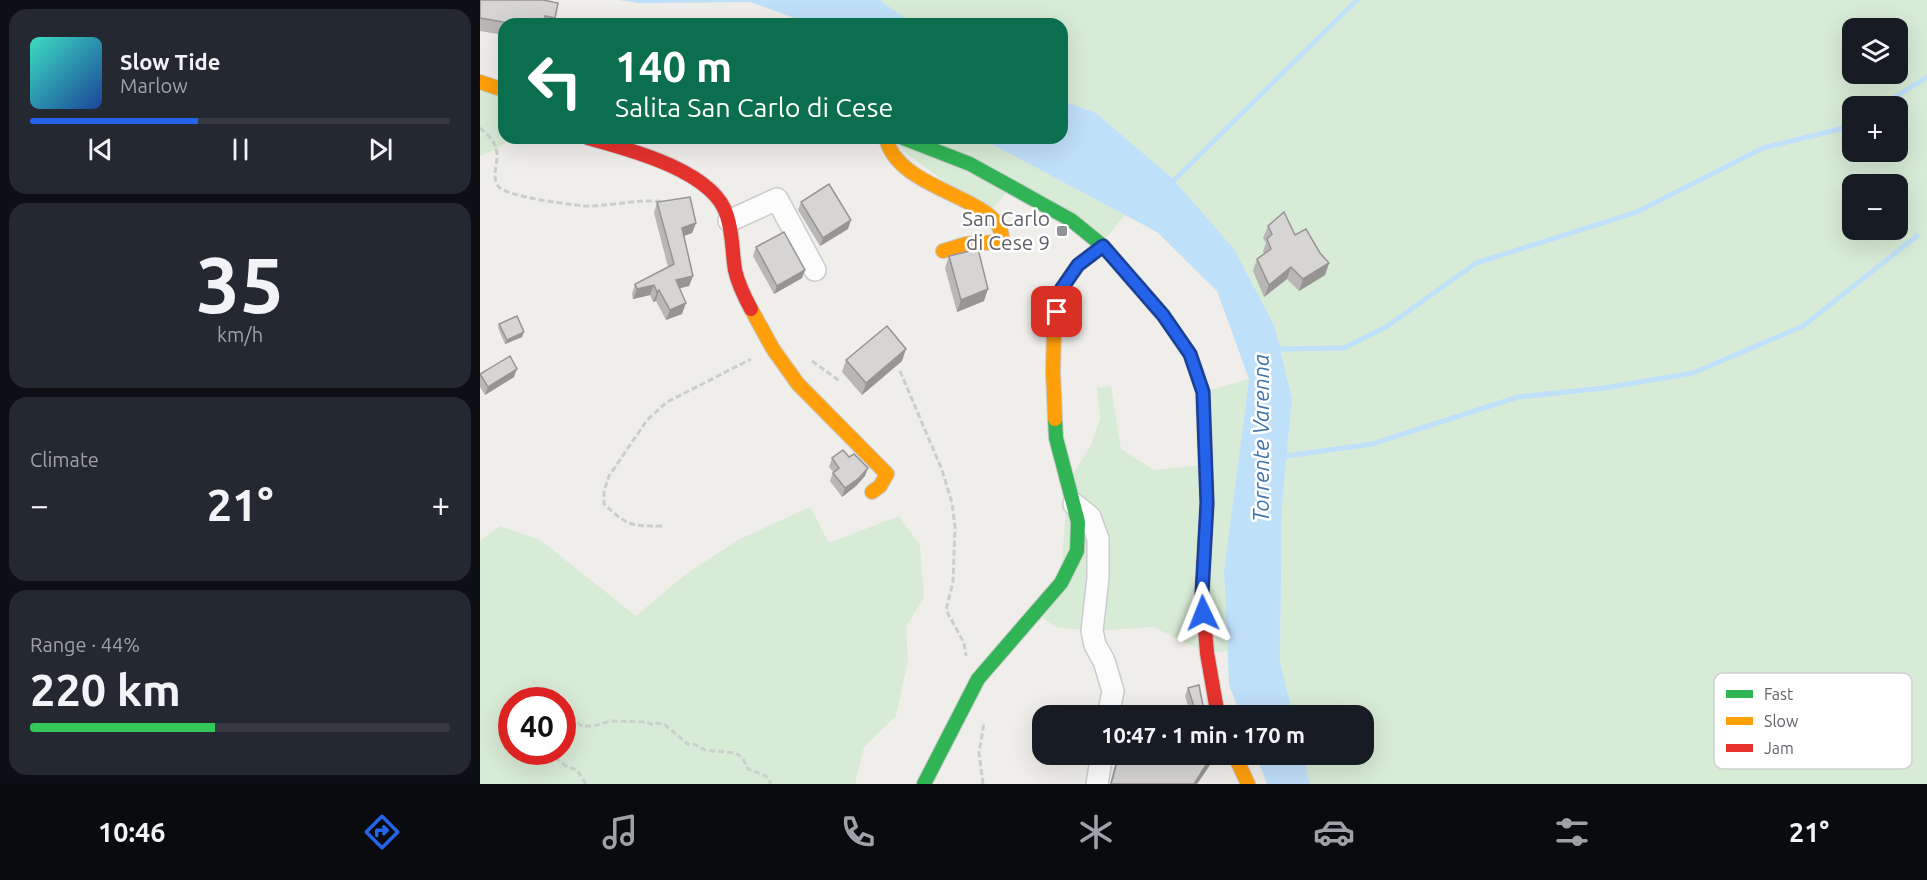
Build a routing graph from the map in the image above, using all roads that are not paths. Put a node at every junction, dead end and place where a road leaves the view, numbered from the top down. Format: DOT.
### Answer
graph roads {
  1 [pos="480,82"];
  2 [pos="498,88"];
  3 [pos="607,144"];
  4 [pos="888,144"];
  5 [pos="918,144"];
  6 [pos="729,221"];
  7 [pos="1103,246"];
  8 [pos="944,251"];
  9 [pos="815,270"];
  10 [pos="872,492"];
  11 [pos="1074,504"];
  12 [pos="1110,705"];
  13 [pos="1216,705"];
  14 [pos="1100,765"];
  15 [pos="1239,765"];
  16 [pos="924,784"];
  17 [pos="1097,784"];
  18 [pos="1248,784"];
  1 -- 2 [label="street"];
  3 -- 6 [label="street"];
  4 -- 8 [label="street"];
  5 -- 7 [label="street"];
  6 -- 9 [label="street"];
  6 -- 10 [label="street"];
  7 -- 11 [label="street"];
  7 -- 13 [label="street"];
  11 -- 12 [label="street"];
  11 -- 16 [label="street"];
  14 -- 17 [label="street"];
  15 -- 18 [label="street"];
}
